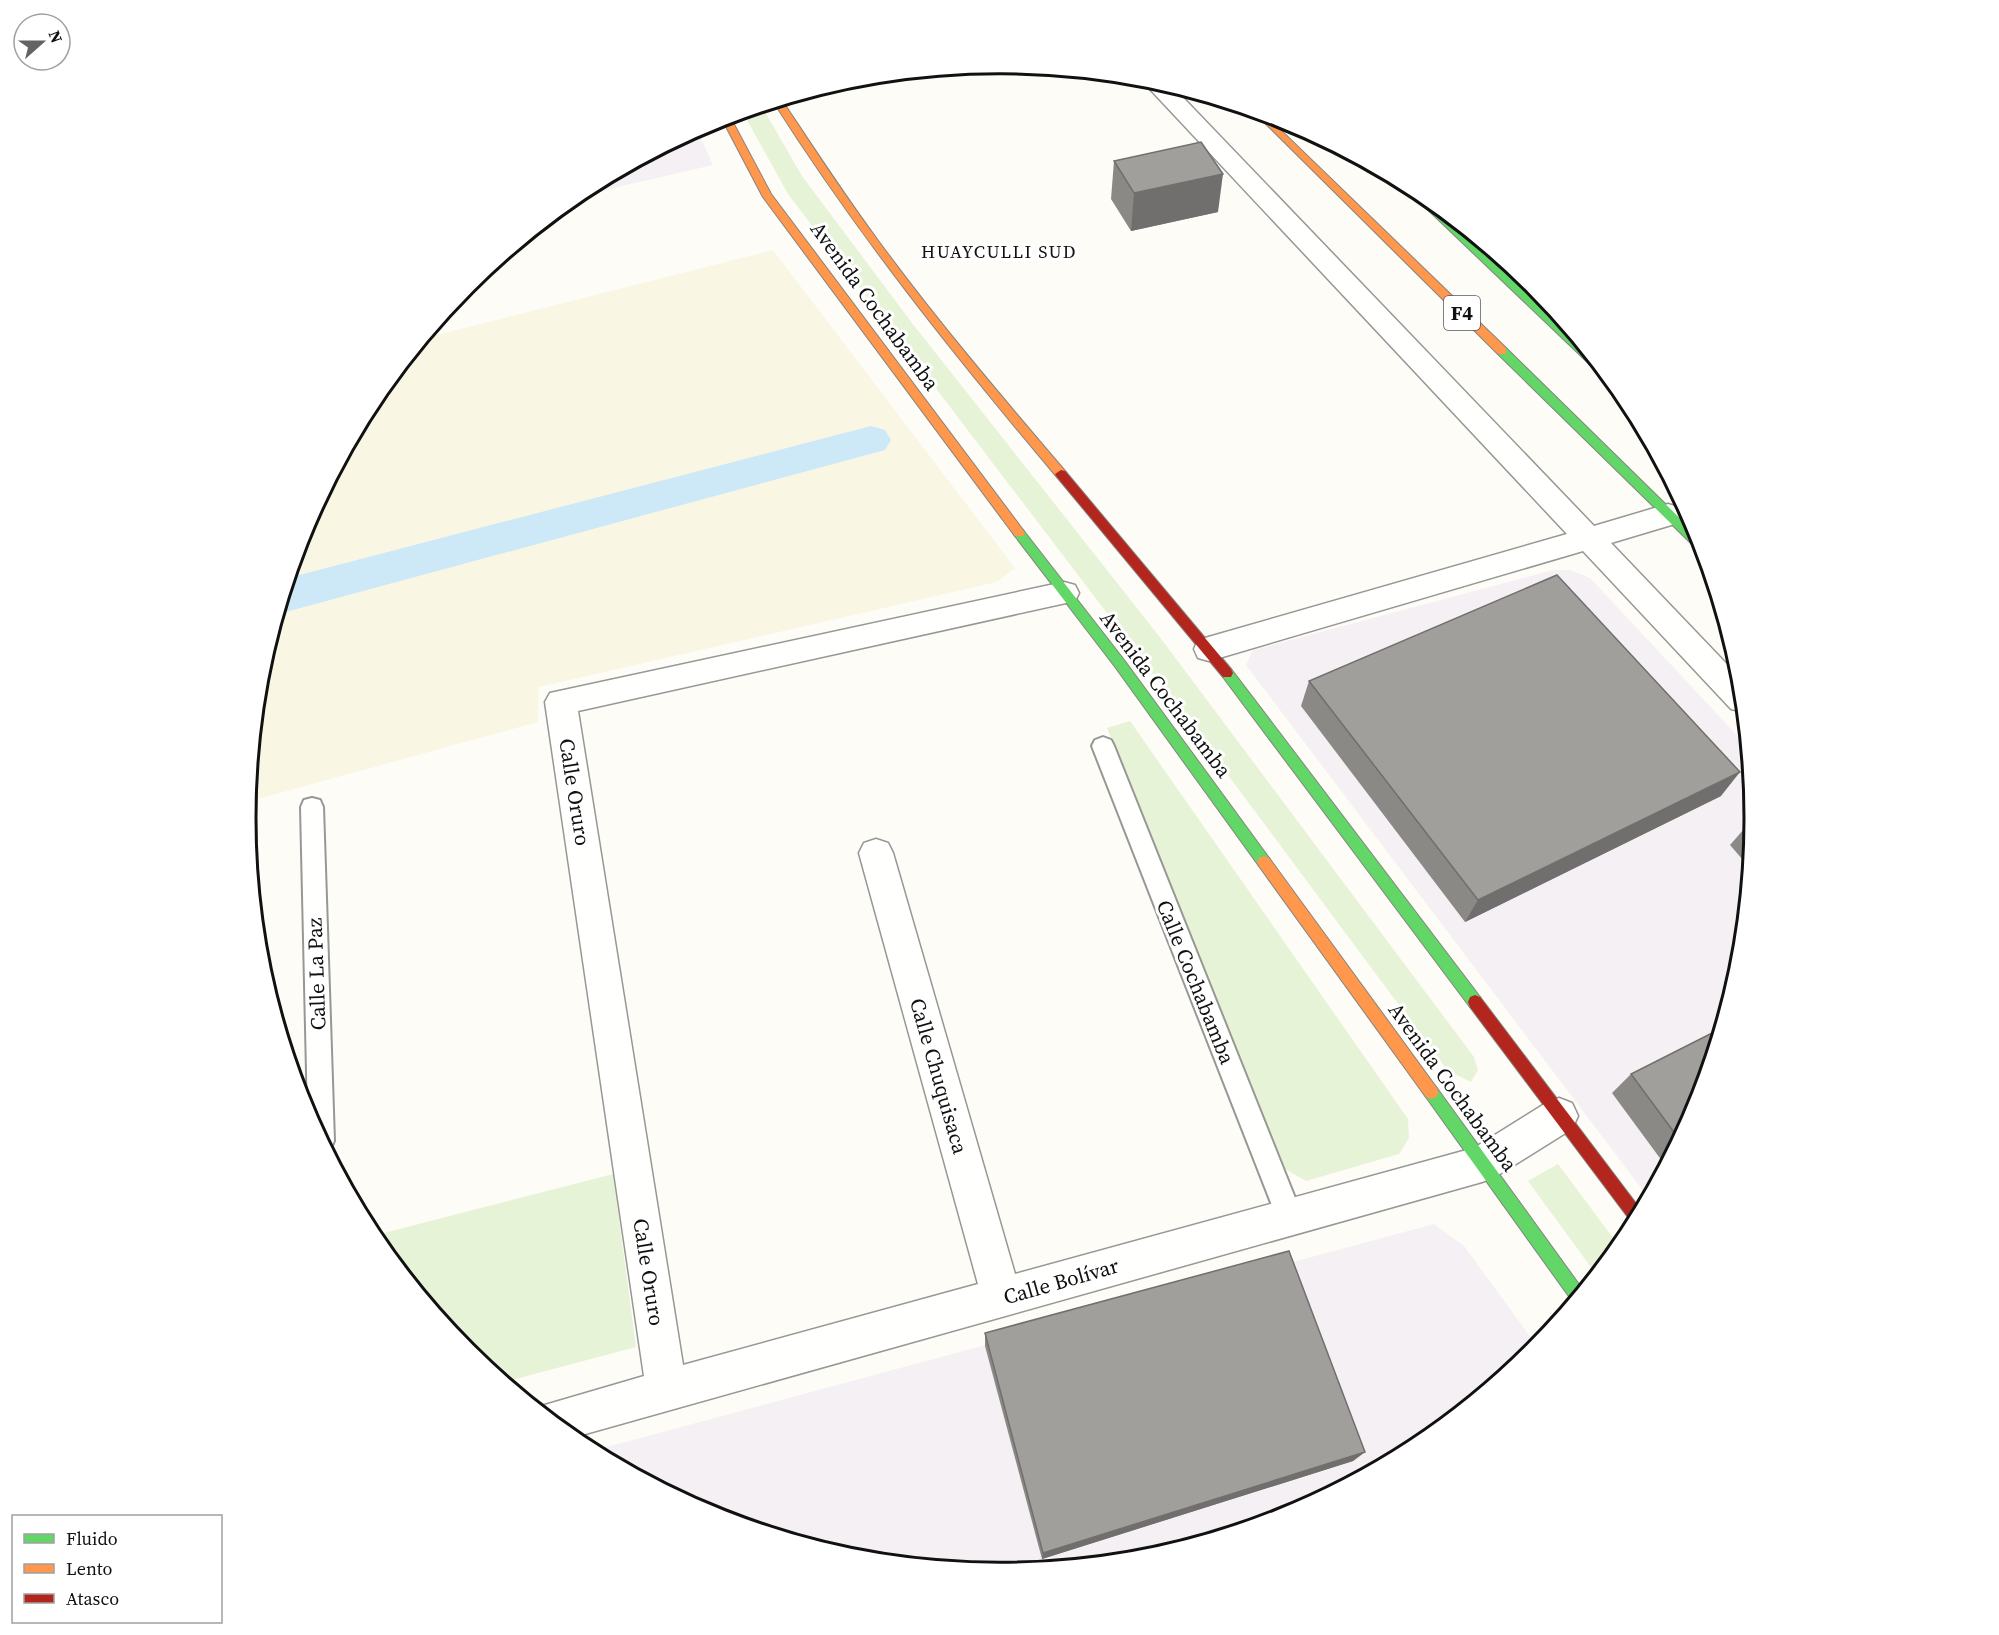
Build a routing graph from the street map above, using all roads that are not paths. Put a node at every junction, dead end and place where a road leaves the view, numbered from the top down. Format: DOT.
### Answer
graph roads {
  1 [pos="1166,93"];
  2 [pos="781,107"];
  3 [pos="1268,124"];
  4 [pos="730,125"];
  5 [pos="1451,227"];
  6 [pos="1562,330"];
  7 [pos="1668,515"];
  8 [pos="1687,534"];
  9 [pos="1588,536"];
  10 [pos="1064,593"];
  11 [pos="1209,649"];
  12 [pos="1732,689"];
  13 [pos="1103,746"];
  14 [pos="312,807"];
  15 [pos="876,853"];
  16 [pos="1559,1116"];
  17 [pos="320,1121"];
  18 [pos="1482,1164"];
  19 [pos="1631,1210"];
  20 [pos="1290,1218"];
  21 [pos="1574,1290"];
  22 [pos="1002,1298"];
  23 [pos="667,1391"];
  24 [pos="563,1419"];
  1 -- 9 [label="street"];
  2 -- 11 [label="main road, Avenida Cochabamba"];
  3 -- 7 [label="main road, F4"];
  4 -- 10 [label="main road, Avenida Cochabamba"];
  5 -- 6 [label="main road, F4"];
  7 -- 8 [label="main road, F4"];
  7 -- 9 [label="street"];
  9 -- 11 [label="street"];
  9 -- 12 [label="street"];
  10 -- 18 [label="main road, Avenida Cochabamba"];
  10 -- 23 [label="street, Calle Oruro"];
  11 -- 16 [label="main road, Avenida Cochabamba"];
  13 -- 20 [label="lane, Calle Cochabamba"];
  14 -- 17 [label="lane, Calle La Paz"];
  15 -- 22 [label="street, Calle Chuquisaca"];
  16 -- 18 [label="street, Calle Bolívar"];
  16 -- 19 [label="main road, Avenida Cochabamba"];
  18 -- 20 [label="street, Calle Bolívar"];
  18 -- 21 [label="main road, Avenida Cochabamba"];
  20 -- 22 [label="street, Calle Bolívar"];
  22 -- 23 [label="street, Calle Bolívar"];
  23 -- 24 [label="street, Calle Bolívar"];
}
